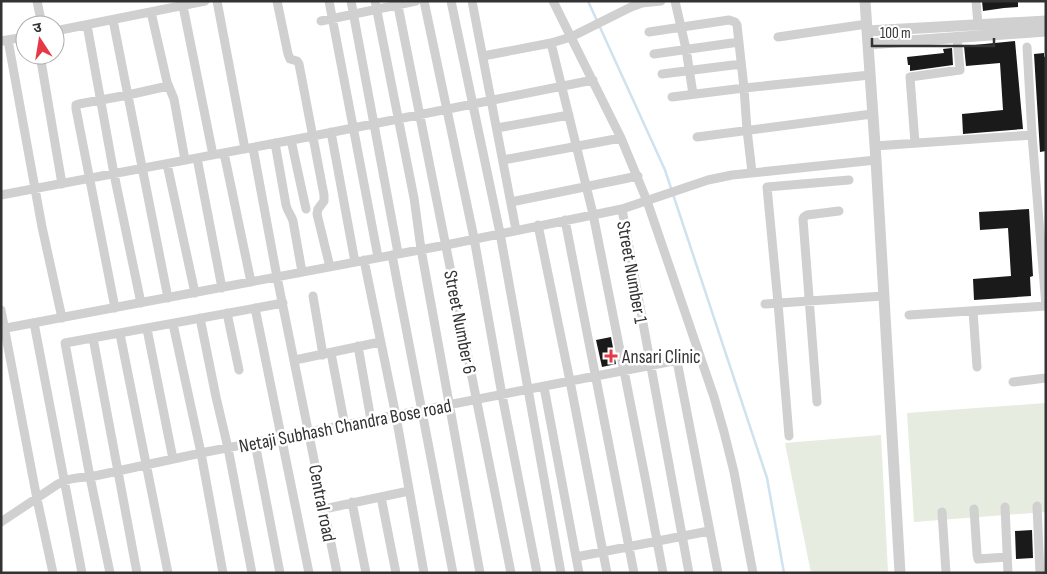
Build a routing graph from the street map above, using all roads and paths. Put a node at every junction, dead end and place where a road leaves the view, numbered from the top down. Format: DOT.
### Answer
graph roads {
  1 [pos="37,1"];
  2 [pos="205,1"];
  3 [pos="217,1"];
  4 [pos="277,1"];
  5 [pos="329,1"];
  6 [pos="351,1"];
  7 [pos="416,1"];
  8 [pos="424,1"];
  9 [pos="451,1"];
  10 [pos="472,1"];
  11 [pos="553,1"];
  12 [pos="661,1"];
  13 [pos="675,1"];
  14 [pos="865,1"];
  15 [pos="976,1"];
  16 [pos="398,3"];
  17 [pos="376,5"];
  18 [pos="183,6"];
  19 [pos="151,12"];
  20 [pos="354,14"];
  21 [pos="40,15"];
  22 [pos="333,19"];
  23 [pos="112,20"];
  24 [pos="320,21"];
  25 [pos="1046,21"];
  26 [pos="87,25"];
  27 [pos="978,25"];
  28 [pos="681,28"];
  29 [pos="867,28"];
  30 [pos="65,29"];
  31 [pos="649,32"];
  32 [pos="1046,32"];
  33 [pos="574,35"];
  34 [pos="778,37"];
  35 [pos="957,38"];
  36 [pos="5,40"];
  37 [pos="738,42"];
  38 [pos="551,43"];
  39 [pos="868,44"];
  40 [pos="1027,47"];
  41 [pos="686,50"];
  42 [pos="654,54"];
  43 [pos="483,56"];
  44 [pos="741,64"];
  45 [pos="42,65"];
  46 [pos="690,71"];
  47 [pos="662,74"];
  48 [pos="870,75"];
  49 [pos="593,80"];
  50 [pos="168,86"];
  51 [pos="562,86"];
  52 [pos="744,88"];
  53 [pos="693,94"];
  54 [pos="128,95"];
  55 [pos="672,97"];
  56 [pos="100,100"];
  57 [pos="492,101"];
  58 [pos="472,104"];
  59 [pos="447,109"];
  60 [pos="872,114"];
  61 [pos="420,115"];
  62 [pos="569,115"];
  63 [pos="398,119"];
  64 [pos="374,124"];
  65 [pos="354,128"];
  66 [pos="497,128"];
  67 [pos="746,130"];
  68 [pos="331,132"];
  69 [pos="1032,135"];
  70 [pos="313,136"];
  71 [pos="697,137"];
  72 [pos="621,138"];
  73 [pos="291,140"];
  74 [pos="275,143"];
  75 [pos="915,143"];
  76 [pos="875,146"];
  77 [pos="576,147"];
  78 [pos="249,148"];
  79 [pos="224,153"];
  80 [pos="213,155"];
  81 [pos="196,158"];
  82 [pos="185,160"];
  83 [pos="503,160"];
  84 [pos="876,160"];
  85 [pos="167,164"];
  86 [pos="142,168"];
  87 [pos="752,172"];
  88 [pos="765,172"];
  89 [pos="114,174"];
  90 [pos="638,176"];
  91 [pos="89,178"];
  92 [pos="849,180"];
  93 [pos="62,184"];
  94 [pos="586,187"];
  95 [pos="767,187"];
  96 [pos="35,189"];
  97 [pos="1,195"];
  98 [pos="647,201"];
  99 [pos="511,202"];
  100 [pos="306,209"];
  101 [pos="622,209"];
  102 [pos="839,211"];
  103 [pos="594,214"];
  104 [pos="566,220"];
  105 [pos="538,225"];
  106 [pos="516,230"];
  107 [pos="500,233"];
  108 [pos="474,238"];
  109 [pos="446,244"];
  110 [pos="421,249"];
  111 [pos="395,254"];
  112 [pos="378,257"];
  113 [pos="360,261"];
  114 [pos="330,267"];
  115 [pos="302,272"];
  116 [pos="277,277"];
  117 [pos="251,282"];
  118 [pos="222,288"];
  119 [pos="195,293"];
  120 [pos="313,296"];
  121 [pos="883,296"];
  122 [pos="168,298"];
  123 [pos="809,301"];
  124 [pos="141,303"];
  125 [pos="283,303"];
  126 [pos="778,303"];
  127 [pos="765,304"];
  128 [pos="1046,306"];
  129 [pos="115,308"];
  130 [pos="255,308"];
  131 [pos="1,310"];
  132 [pos="973,311"];
  133 [pos="228,313"];
  134 [pos="909,315"];
  135 [pos="62,318"];
  136 [pos="200,318"];
  137 [pos="34,323"];
  138 [pos="173,324"];
  139 [pos="3,329"];
  140 [pos="147,329"];
  141 [pos="120,334"];
  142 [pos="93,338"];
  143 [pos="380,342"];
  144 [pos="4,345"];
  145 [pos="358,346"];
  146 [pos="327,354"];
  147 [pos="700,356"];
  148 [pos="294,360"];
  149 [pos="677,361"];
  150 [pos="651,366"];
  151 [pos="977,367"];
  152 [pos="239,370"];
  153 [pos="624,371"];
  154 [pos="596,376"];
  155 [pos="1046,378"];
  156 [pos="570,381"];
  157 [pos="1013,382"];
  158 [pos="544,387"];
  159 [pos="527,390"];
  160 [pos="502,395"];
  161 [pos="476,400"];
  162 [pos="817,402"];
  163 [pos="449,405"];
  164 [pos="421,410"];
  165 [pos="396,416"];
  166 [pos="371,420"];
  167 [pos="345,426"];
  168 [pos="309,432"];
  169 [pos="789,436"];
  170 [pos="282,438"];
  171 [pos="254,443"];
  172 [pos="228,448"];
  173 [pos="202,453"];
  174 [pos="173,459"];
  175 [pos="146,465"];
  176 [pos="118,471"];
  177 [pos="90,477"];
  178 [pos="64,480"];
  179 [pos="409,491"];
  180 [pos="381,496"];
  181 [pos="37,498"];
  182 [pos="352,502"];
  183 [pos="1037,506"];
  184 [pos="1005,507"];
  185 [pos="324,509"];
  186 [pos="974,509"];
  187 [pos="942,512"];
  188 [pos="3,520"];
  189 [pos="709,531"];
  190 [pos="682,536"];
  191 [pos="657,542"];
  192 [pos="630,547"];
  193 [pos="602,552"];
  194 [pos="576,557"];
  195 [pos="1007,557"];
  196 [pos="53,573"];
  197 [pos="82,573"];
  198 [pos="110,573"];
  199 [pos="138,573"];
  200 [pos="168,573"];
  201 [pos="223,573"];
  202 [pos="252,573"];
  203 [pos="280,573"];
  204 [pos="309,573"];
  205 [pos="337,573"];
  206 [pos="366,573"];
  207 [pos="396,573"];
  208 [pos="424,573"];
  209 [pos="452,573"];
  210 [pos="480,573"];
  211 [pos="511,573"];
  212 [pos="536,573"];
  213 [pos="561,573"];
  214 [pos="579,573"];
  215 [pos="607,573"];
  216 [pos="634,573"];
  217 [pos="663,573"];
  218 [pos="689,573"];
  219 [pos="718,573"];
  220 [pos="753,573"];
  221 [pos="900,573"];
  222 [pos="946,573"];
  223 [pos="1008,573"];
  224 [pos="1040,573"];
  1 -- 21 [label="street"];
  2 -- 18 [label="street"];
  3 -- 78 [label="street, Central road"];
  4 -- 70 [label="street"];
  5 -- 22 [label="street"];
  6 -- 20 [label="street"];
  7 -- 16 [label="street"];
  8 -- 59 [label="street"];
  9 -- 58 [label="street"];
  10 -- 43 [label="street"];
  11 -- 33 [label="street"];
  12 -- 33 [label="street"];
  13 -- 28 [label="street"];
  14 -- 29 [label="street"];
  15 -- 27 [label="street"];
  16 -- 17 [label="street"];
  16 -- 61 [label="street, Street Number 6"];
  17 -- 20 [label="street"];
  17 -- 63 [label="street"];
  18 -- 19 [label="street"];
  18 -- 80 [label="street"];
  19 -- 23 [label="street"];
  19 -- 50 [label="street"];
  20 -- 22 [label="street"];
  20 -- 64 [label="street"];
  22 -- 24 [label="street"];
  22 -- 65 [label="street"];
  23 -- 26 [label="street"];
  23 -- 54 [label="street"];
  25 -- 27 [label="street"];
  26 -- 30 [label="street"];
  26 -- 56 [label="street"];
  27 -- 29 [label="street"];
  28 -- 31 [label="street"];
  28 -- 37 [label="street"];
  28 -- 41 [label="street"];
  29 -- 34 [label="street"];
  29 -- 39 [label="street"];
  32 -- 35 [label="street"];
  33 -- 38 [label="street"];
  33 -- 49 [label="street"];
  35 -- 39 [label="street"];
  35 -- 75 [label="street"];
  36 -- 96 [label="street"];
  37 -- 41 [label="street"];
  37 -- 44 [label="street"];
  38 -- 43 [label="street"];
  38 -- 51 [label="street"];
  39 -- 48 [label="street"];
  40 -- 69 [label="street"];
  41 -- 42 [label="street"];
  41 -- 46 [label="street"];
  43 -- 57 [label="street"];
  44 -- 46 [label="street"];
  44 -- 52 [label="street"];
  45 -- 93 [label="street"];
  46 -- 47 [label="street"];
  46 -- 53 [label="street"];
  48 -- 52 [label="street"];
  48 -- 60 [label="street"];
  49 -- 51 [label="street"];
  49 -- 72 [label="street"];
  50 -- 54 [label="street"];
  50 -- 82 [label="street"];
  51 -- 57 [label="street"];
  51 -- 62 [label="street"];
  52 -- 53 [label="street"];
  52 -- 67 [label="street"];
  53 -- 55 [label="street"];
  54 -- 56 [label="street"];
  54 -- 86 [label="street"];
  56 -- 89 [label="street"];
  56 -- 91 [label="street"];
  57 -- 58 [label="street"];
  57 -- 66 [label="street"];
  58 -- 59 [label="street"];
  58 -- 107 [label="street"];
  59 -- 61 [label="street"];
  59 -- 108 [label="street"];
  60 -- 67 [label="street"];
  60 -- 76 [label="street"];
  61 -- 63 [label="street"];
  61 -- 109 [label="street, Street Number 6"];
  62 -- 66 [label="street"];
  62 -- 77 [label="street"];
  63 -- 64 [label="street"];
  63 -- 110 [label="street"];
  64 -- 65 [label="street"];
  64 -- 111 [label="street"];
  65 -- 68 [label="street"];
  65 -- 112 [label="street"];
  66 -- 83 [label="street"];
  67 -- 71 [label="street"];
  67 -- 87 [label="street"];
  68 -- 70 [label="street"];
  68 -- 113 [label="street"];
  69 -- 75 [label="street"];
  69 -- 128 [label="street"];
  70 -- 73 [label="street"];
  70 -- 114 [label="street"];
  72 -- 77 [label="street"];
  72 -- 90 [label="street"];
  73 -- 74 [label="street"];
  73 -- 100 [label="street"];
  74 -- 78 [label="street"];
  74 -- 115 [label="street"];
  75 -- 76 [label="street"];
  76 -- 84 [label="street"];
  77 -- 83 [label="street"];
  77 -- 94 [label="street"];
  78 -- 79 [label="street"];
  78 -- 116 [label="street, Central road"];
  79 -- 80 [label="street"];
  79 -- 117 [label="street"];
  80 -- 81 [label="street"];
  81 -- 82 [label="street"];
  81 -- 118 [label="street"];
  82 -- 85 [label="street"];
  83 -- 99 [label="street"];
  84 -- 88 [label="street"];
  84 -- 121 [label="street"];
  85 -- 86 [label="street"];
  85 -- 119 [label="street"];
  86 -- 89 [label="street"];
  86 -- 122 [label="street"];
  87 -- 88 [label="street"];
  87 -- 98 [label="street"];
  88 -- 95 [label="street"];
  89 -- 91 [label="street"];
  89 -- 124 [label="street"];
  90 -- 94 [label="street"];
  90 -- 98 [label="street"];
  91 -- 93 [label="street"];
  91 -- 129 [label="street"];
  92 -- 95 [label="street"];
  93 -- 96 [label="street"];
  94 -- 99 [label="street"];
  94 -- 103 [label="street"];
  95 -- 126 [label="street"];
  96 -- 97 [label="street"];
  96 -- 135 [label="street"];
  98 -- 101 [label="street"];
  98 -- 147 [label="street"];
  99 -- 106 [label="street"];
  101 -- 103 [label="street"];
  101 -- 150 [label="street, Street Number 1"];
  102 -- 123 [label="street"];
  103 -- 104 [label="street"];
  103 -- 153 [label="street"];
  104 -- 105 [label="street"];
  104 -- 154 [label="street"];
  105 -- 106 [label="street"];
  105 -- 156 [label="street"];
  106 -- 107 [label="street"];
  107 -- 108 [label="street"];
  107 -- 159 [label="street"];
  108 -- 109 [label="street"];
  108 -- 160 [label="street"];
  109 -- 110 [label="street"];
  109 -- 161 [label="street, Street Number 6"];
  110 -- 111 [label="street"];
  110 -- 163 [label="street"];
  111 -- 112 [label="street"];
  111 -- 164 [label="street"];
  112 -- 113 [label="street"];
  113 -- 114 [label="street"];
  113 -- 143 [label="street"];
  114 -- 115 [label="street"];
  115 -- 116 [label="street"];
  116 -- 117 [label="street"];
  116 -- 125 [label="street, Central road"];
  117 -- 118 [label="street"];
  118 -- 119 [label="street"];
  119 -- 122 [label="street"];
  120 -- 146 [label="street"];
  121 -- 123 [label="street"];
  121 -- 221 [label="street"];
  122 -- 124 [label="street"];
  123 -- 126 [label="street"];
  123 -- 162 [label="street"];
  124 -- 129 [label="street"];
  125 -- 130 [label="street"];
  125 -- 148 [label="street, Central road"];
  126 -- 127 [label="street"];
  126 -- 169 [label="street"];
  128 -- 132 [label="street"];
  129 -- 135 [label="street"];
  130 -- 133 [label="street"];
  130 -- 170 [label="street"];
  131 -- 139 [label="street"];
  132 -- 134 [label="street"];
  132 -- 151 [label="street"];
  133 -- 136 [label="street"];
  133 -- 152 [label="street"];
  135 -- 137 [label="street"];
  136 -- 138 [label="street"];
  136 -- 172 [label="street"];
  137 -- 139 [label="street"];
  137 -- 178 [label="street"];
  138 -- 140 [label="street"];
  138 -- 173 [label="street"];
  139 -- 144 [label="street"];
  140 -- 141 [label="street"];
  140 -- 174 [label="street"];
  141 -- 142 [label="street"];
  141 -- 175 [label="street"];
  142 -- 176 [label="street"];
  142 -- 177 [label="street"];
  143 -- 145 [label="street"];
  143 -- 165 [label="street"];
  144 -- 181 [label="street"];
  145 -- 146 [label="street"];
  145 -- 166 [label="street"];
  146 -- 148 [label="street"];
  146 -- 167 [label="street"];
  147 -- 149 [label="street, Netaji Subhash Chandra Bose road"];
  147 -- 220 [label="street"];
  148 -- 168 [label="street, Central road"];
  149 -- 150 [label="street, Netaji Subhash Chandra Bose road"];
  149 -- 189 [label="street"];
  150 -- 153 [label="street, Netaji Subhash Chandra Bose road"];
  150 -- 190 [label="street, Street Number 1"];
  153 -- 154 [label="street, Netaji Subhash Chandra Bose road"];
  153 -- 191 [label="street"];
  154 -- 156 [label="street, Netaji Subhash Chandra Bose road"];
  154 -- 192 [label="street"];
  155 -- 157 [label="street"];
  156 -- 158 [label="street, Netaji Subhash Chandra Bose road"];
  156 -- 193 [label="street"];
  158 -- 159 [label="street, Netaji Subhash Chandra Bose road"];
  158 -- 194 [label="street"];
  159 -- 160 [label="street, Netaji Subhash Chandra Bose road"];
  159 -- 213 [label="street"];
  160 -- 161 [label="street, Netaji Subhash Chandra Bose road"];
  160 -- 212 [label="street"];
  161 -- 163 [label="street, Netaji Subhash Chandra Bose road"];
  161 -- 211 [label="street, Street Number 6"];
  163 -- 164 [label="street, Netaji Subhash Chandra Bose road"];
  163 -- 210 [label="street"];
  164 -- 165 [label="street, Netaji Subhash Chandra Bose road"];
  164 -- 209 [label="street"];
  165 -- 166 [label="street, Netaji Subhash Chandra Bose road"];
  165 -- 179 [label="street"];
  166 -- 167 [label="street, Netaji Subhash Chandra Bose road"];
  167 -- 168 [label="street, Netaji Subhash Chandra Bose road"];
  168 -- 170 [label="street, Netaji Subhash Chandra Bose road"];
  168 -- 185 [label="street, Central road"];
  170 -- 171 [label="street, Netaji Subhash Chandra Bose road"];
  170 -- 204 [label="street"];
  171 -- 172 [label="street, Netaji Subhash Chandra Bose road"];
  171 -- 203 [label="street"];
  172 -- 173 [label="street, Netaji Subhash Chandra Bose road"];
  172 -- 202 [label="street"];
  173 -- 174 [label="street, Netaji Subhash Chandra Bose road"];
  173 -- 201 [label="street"];
  174 -- 175 [label="street, Netaji Subhash Chandra Bose road"];
  175 -- 176 [label="street, Netaji Subhash Chandra Bose road"];
  175 -- 200 [label="street"];
  176 -- 177 [label="street, Netaji Subhash Chandra Bose road"];
  176 -- 199 [label="street"];
  177 -- 178 [label="street, Netaji Subhash Chandra Bose road"];
  177 -- 198 [label="street"];
  178 -- 181 [label="street, Netaji Subhash Chandra Bose road"];
  178 -- 197 [label="street"];
  179 -- 180 [label="street"];
  179 -- 208 [label="street"];
  180 -- 182 [label="street"];
  180 -- 207 [label="street"];
  181 -- 188 [label="street, Netaji Subhash Chandra Bose road"];
  181 -- 196 [label="street"];
  182 -- 185 [label="street"];
  182 -- 206 [label="street"];
  183 -- 224 [label="street"];
  184 -- 195 [label="street"];
  185 -- 205 [label="street, Central road"];
  186 -- 195 [label="street"];
  187 -- 222 [label="street"];
  189 -- 190 [label="street"];
  189 -- 219 [label="street"];
  190 -- 191 [label="street"];
  190 -- 218 [label="street, Street Number 1"];
  191 -- 192 [label="street"];
  191 -- 217 [label="street"];
  192 -- 193 [label="street"];
  192 -- 216 [label="street"];
  193 -- 194 [label="street"];
  193 -- 215 [label="street"];
  194 -- 214 [label="street"];
  195 -- 223 [label="street"];
}
